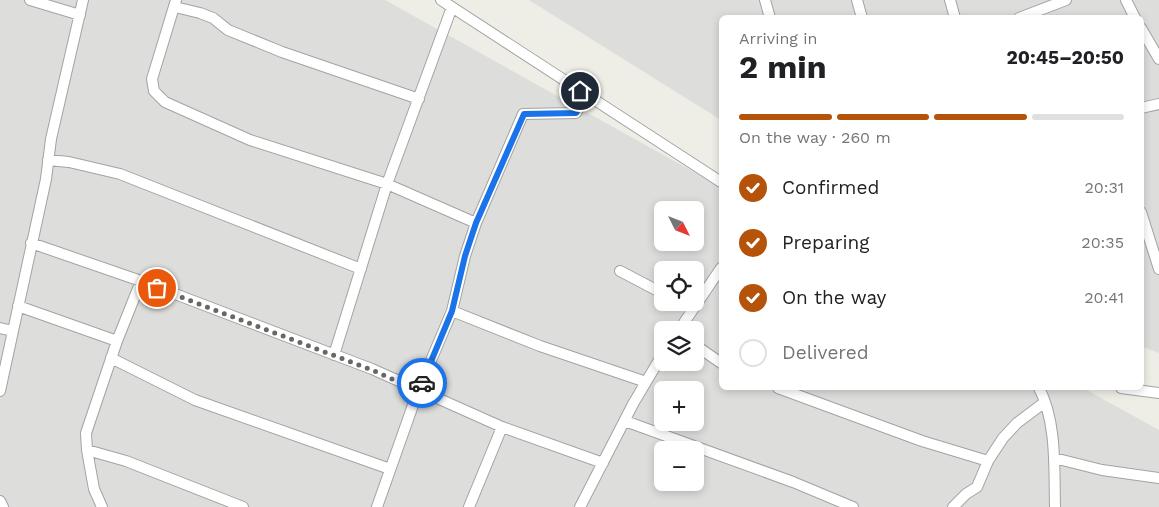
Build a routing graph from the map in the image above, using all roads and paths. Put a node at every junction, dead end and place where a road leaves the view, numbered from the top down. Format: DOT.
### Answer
graph roads {
  1 [pos="30,0"];
  2 [pos="83,0"];
  3 [pos="441,0"];
  4 [pos="765,0"];
  5 [pos="857,0"];
  6 [pos="950,0"];
  7 [pos="1066,0"];
  8 [pos="1126,0"];
  9 [pos="175,4"];
  10 [pos="452,7"];
  11 [pos="80,15"];
  12 [pos="769,15"];
  13 [pos="861,15"];
  14 [pos="954,15"];
  15 [pos="1027,15"];
  16 [pos="1134,15"];
  17 [pos="1144,33"];
  18 [pos="1159,59"];
  19 [pos="587,94"];
  20 [pos="419,99"];
  21 [pos="1159,104"];
  22 [pos="1144,107"];
  23 [pos="48,160"];
  24 [pos="719,181"];
  25 [pos="387,184"];
  26 [pos="1144,222"];
  27 [pos="476,223"];
  28 [pos="31,243"];
  29 [pos="361,269"];
  30 [pos="1159,269"];
  31 [pos="620,271"];
  32 [pos="719,271"];
  33 [pos="141,281"];
  34 [pos="654,289"];
  35 [pos="704,294"];
  36 [pos="18,306"];
  37 [pos="452,311"];
  38 [pos="0,328"];
  39 [pos="13,331"];
  40 [pos="117,341"];
  41 [pos="704,352"];
  42 [pos="334,355"];
  43 [pos="112,358"];
  44 [pos="719,363"];
  45 [pos="654,368"];
  46 [pos="646,382"];
  47 [pos="788,390"];
  48 [pos="1041,390"];
  49 [pos="1136,390"];
  50 [pos="0,391"];
  51 [pos="418,391"];
  52 [pos="1159,393"];
  53 [pos="1045,402"];
  54 [pos="625,421"];
  55 [pos="502,427"];
  56 [pos="87,450"];
  57 [pos="1054,458"];
  58 [pos="988,461"];
  59 [pos="603,463"];
  60 [pos="390,469"];
  61 [pos="1159,478"];
  62 [pos="0,501"];
  63 [pos="3,507"];
  64 [pos="102,507"];
  65 [pos="243,507"];
  66 [pos="377,507"];
  67 [pos="469,507"];
  68 [pos="580,507"];
  69 [pos="853,507"];
  70 [pos="952,507"];
  71 [pos="1055,507"];
  1 -- 11 [label="street"];
  2 -- 11 [label="street"];
  3 -- 10 [label="street"];
  4 -- 12 [label="street"];
  5 -- 13 [label="street"];
  6 -- 14 [label="street"];
  7 -- 15 [label="street"];
  8 -- 16 [label="street"];
  9 -- 20 [label="street"];
  9 -- 25 [label="street"];
  10 -- 19 [label="street"];
  10 -- 20 [label="street"];
  11 -- 23 [label="street"];
  17 -- 18 [label="street"];
  19 -- 24 [label="street"];
  19 -- 27 [label="street"];
  20 -- 25 [label="street"];
  21 -- 22 [label="street"];
  23 -- 28 [label="street"];
  23 -- 29 [label="street"];
  25 -- 27 [label="street"];
  25 -- 29 [label="street"];
  26 -- 30 [label="street"];
  27 -- 37 [label="street"];
  28 -- 33 [label="street"];
  28 -- 36 [label="street"];
  29 -- 42 [label="street"];
  31 -- 34 [label="street"];
  32 -- 35 [label="street"];
  33 -- 40 [label="street"];
  33 -- 42 [label="street"];
  36 -- 39 [label="street"];
  36 -- 40 [label="street"];
  37 -- 46 [label="street"];
  37 -- 51 [label="street"];
  38 -- 39 [label="street"];
  39 -- 50 [label="street"];
  40 -- 43 [label="street"];
  41 -- 44 [label="street"];
  42 -- 51 [label="street"];
  43 -- 56 [label="street"];
  43 -- 60 [label="street"];
  45 -- 46 [label="street"];
  46 -- 54 [label="street"];
  47 -- 58 [label="street"];
  48 -- 53 [label="street"];
  49 -- 52 [label="street"];
  51 -- 55 [label="street"];
  51 -- 60 [label="street"];
  53 -- 57 [label="street"];
  53 -- 58 [label="street"];
  54 -- 59 [label="street"];
  54 -- 69 [label="street"];
  55 -- 59 [label="street"];
  55 -- 67 [label="street"];
  56 -- 64 [label="street"];
  56 -- 65 [label="street"];
  57 -- 61 [label="street"];
  57 -- 71 [label="street"];
  58 -- 70 [label="street"];
  59 -- 68 [label="street"];
  60 -- 66 [label="street"];
  62 -- 63 [label="street"];
}
